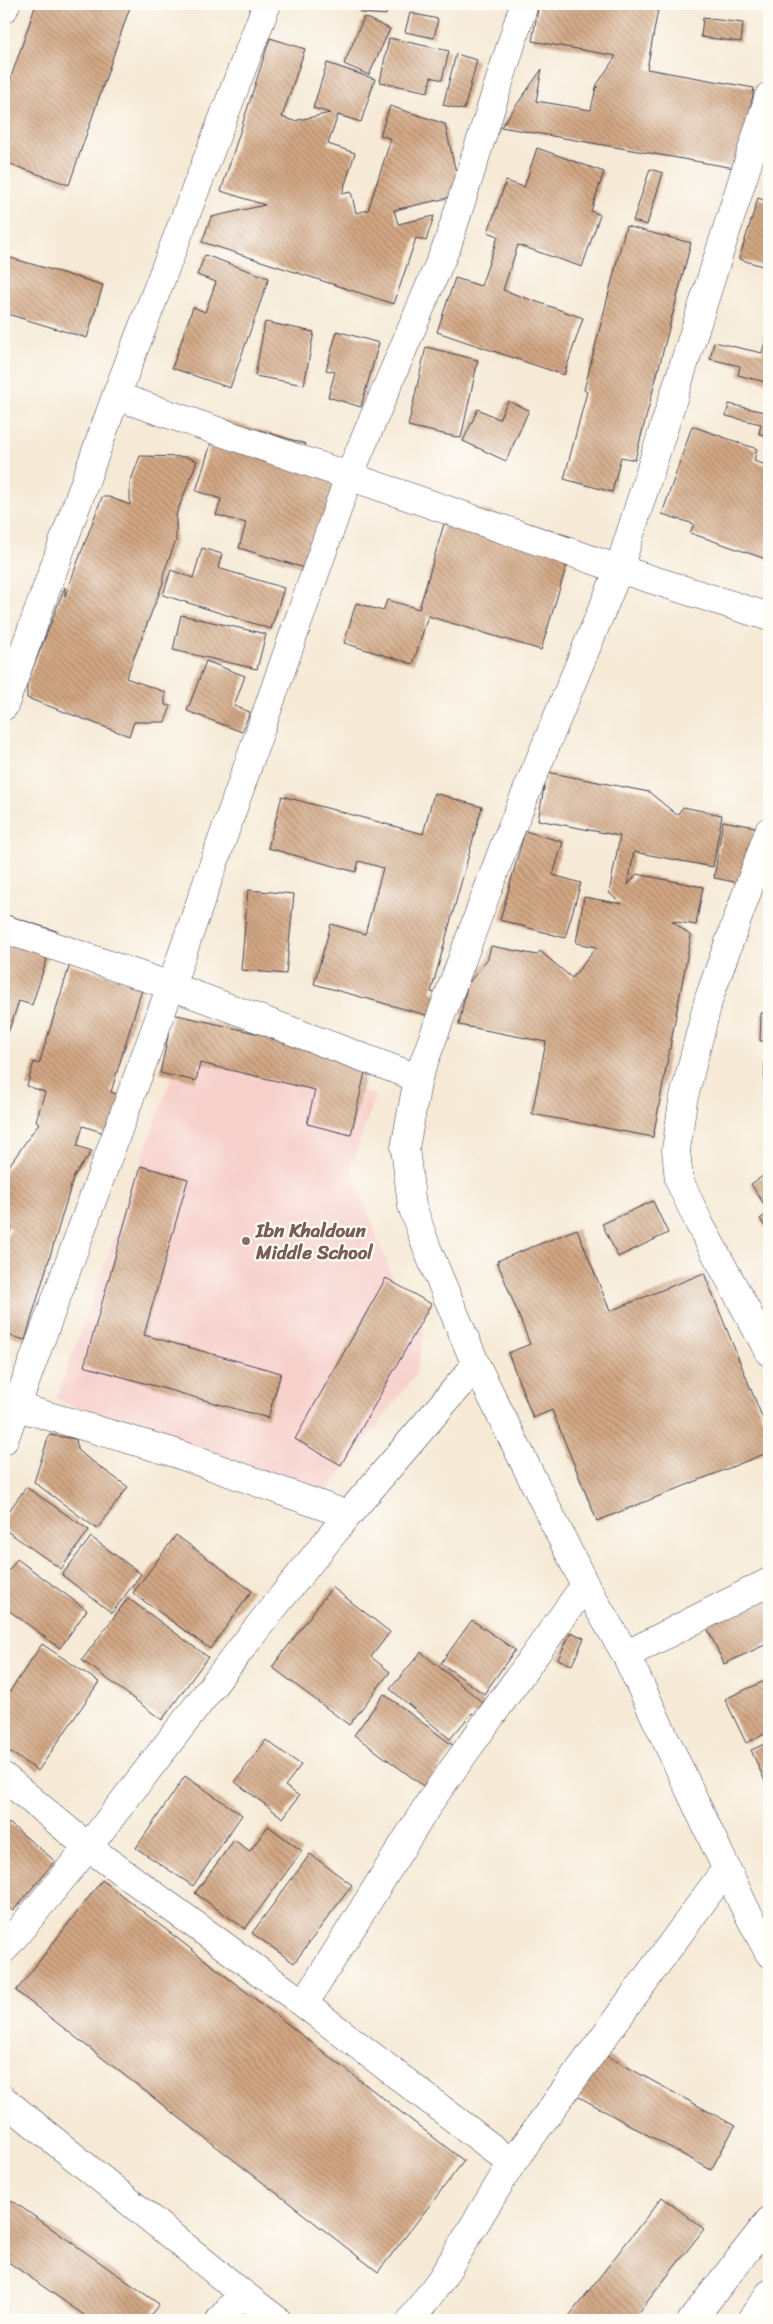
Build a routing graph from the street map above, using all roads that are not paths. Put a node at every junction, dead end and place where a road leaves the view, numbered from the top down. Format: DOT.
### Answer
graph roads {
  1 [pos="6,4"];
  2 [pos="266,4"];
  3 [pos="524,4"];
  4 [pos="4,9"];
  5 [pos="769,96"];
  6 [pos="116,396"];
  7 [pos="349,476"];
  8 [pos="619,569"];
  9 [pos="769,617"];
  10 [pos="4,706"];
  11 [pos="769,831"];
  12 [pos="4,929"];
  13 [pos="171,986"];
  14 [pos="418,1078"];
  15 [pos="769,1352"];
  16 [pos="476,1365"];
  17 [pos="9,1404"];
  18 [pos="4,1440"];
  19 [pos="348,1515"];
  20 [pos="769,1582"];
  21 [pos="585,1585"];
  22 [pos="626,1655"];
  23 [pos="4,1777"];
  24 [pos="88,1847"];
  25 [pos="726,1869"];
  26 [pos="767,1942"];
  27 [pos="4,1949"];
  28 [pos="304,2004"];
  29 [pos="4,2100"];
  30 [pos="512,2163"];
  31 [pos="765,2235"];
  32 [pos="242,2293"];
  33 [pos="769,2294"];
  34 [pos="220,2320"];
  35 [pos="277,2320"];
  36 [pos="411,2320"];
  37 [pos="692,2320"];
  38 [pos="750,2320"];
  1 -- 4 [label="street"];
  2 -- 6 [label="street"];
  3 -- 7 [label="street"];
  5 -- 8 [label="street"];
  6 -- 7 [label="street"];
  6 -- 10 [label="street"];
  7 -- 8 [label="street"];
  7 -- 13 [label="street"];
  8 -- 9 [label="street"];
  8 -- 14 [label="street"];
  11 -- 15 [label="street"];
  12 -- 13 [label="street"];
  13 -- 14 [label="street"];
  13 -- 17 [label="street"];
  14 -- 16 [label="street"];
  16 -- 19 [label="street"];
  16 -- 21 [label="street"];
  17 -- 18 [label="street"];
  17 -- 19 [label="street"];
  19 -- 24 [label="street"];
  20 -- 22 [label="street"];
  21 -- 22 [label="street"];
  21 -- 28 [label="street"];
  22 -- 25 [label="street"];
  23 -- 24 [label="street"];
  24 -- 27 [label="street"];
  24 -- 28 [label="street"];
  25 -- 26 [label="street"];
  25 -- 30 [label="street"];
  28 -- 30 [label="street"];
  29 -- 32 [label="street"];
  30 -- 36 [label="street"];
  31 -- 37 [label="street"];
  32 -- 34 [label="street"];
  32 -- 35 [label="street"];
  33 -- 38 [label="street"];
}
